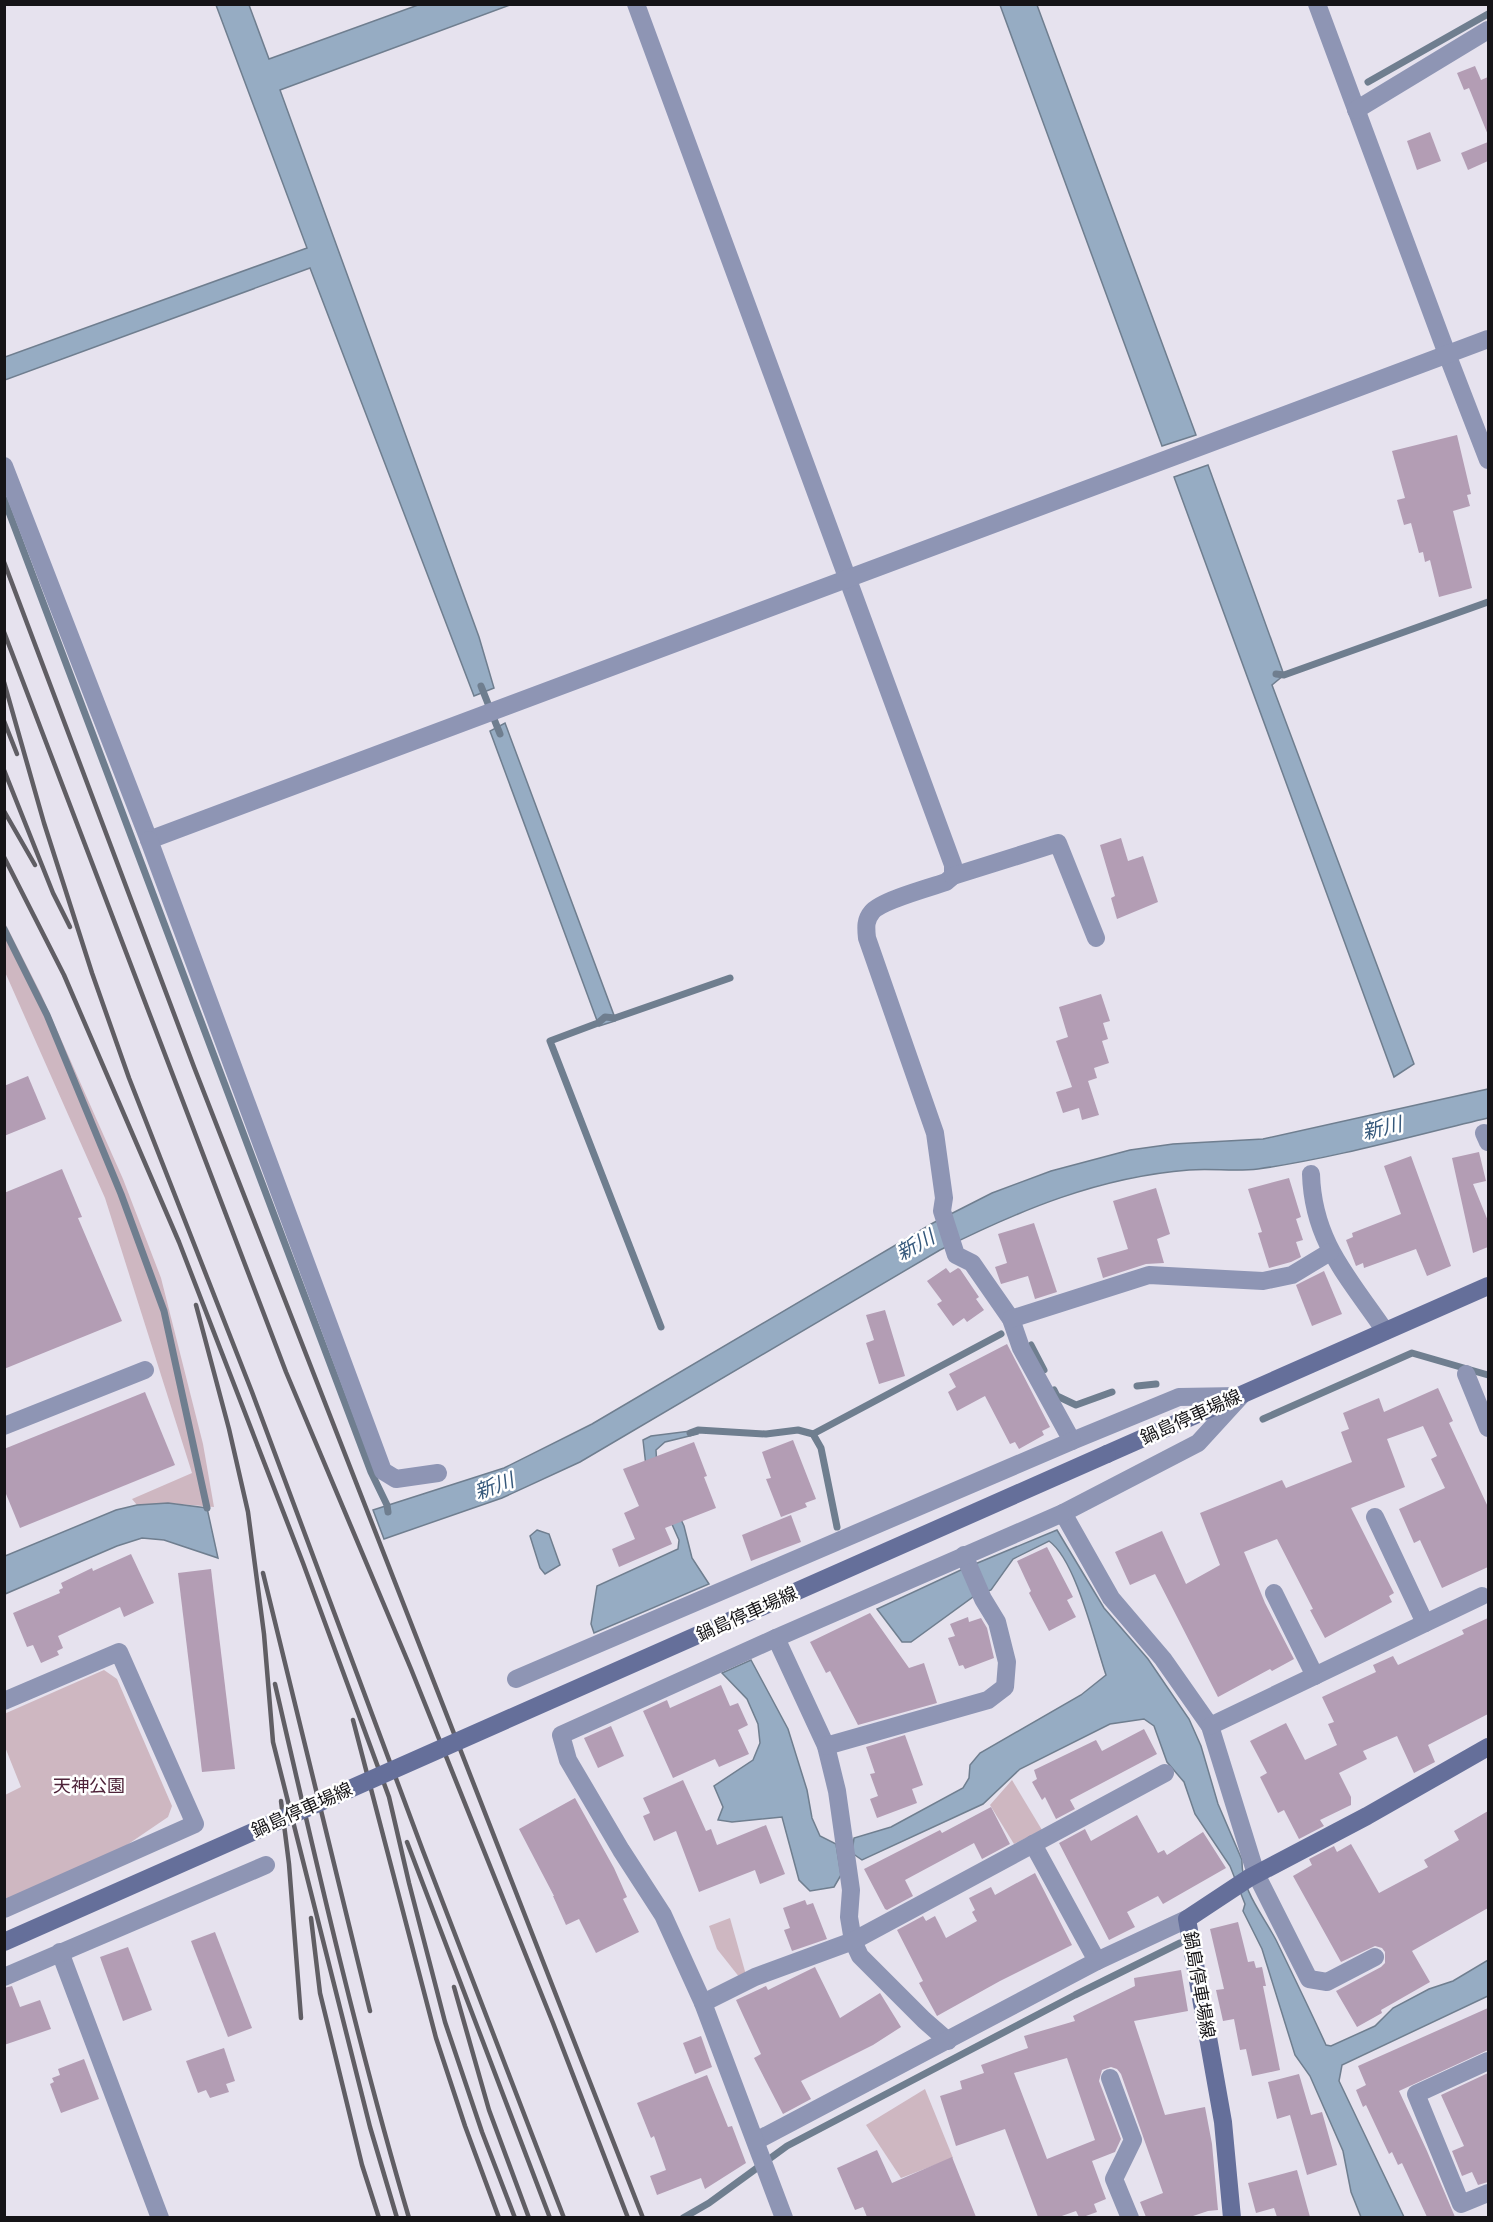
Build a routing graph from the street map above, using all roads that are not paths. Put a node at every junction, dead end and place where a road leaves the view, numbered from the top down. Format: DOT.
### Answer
graph roads {
  1 [pos="636,4"];
  2 [pos="1317,4"];
  3 [pos="1488,30"];
  4 [pos="1356,110"];
  5 [pos="1488,339"];
  6 [pos="1447,354"];
  7 [pos="1488,460"];
  8 [pos="4,466"];
  9 [pos="847,580"];
  10 [pos="149,840"];
  11 [pos="953,876"];
  12 [pos="1096,938"];
  13 [pos="1311,1174"];
  14 [pos="1330,1252"];
  15 [pos="1488,1286"];
  16 [pos="1011,1319"];
  17 [pos="1385,1331"];
  18 [pos="145,1370"];
  19 [pos="1466,1374"];
  20 [pos="1241,1396"];
  21 [pos="4,1426"];
  22 [pos="1488,1428"];
  23 [pos="1072,1441"];
  24 [pos="438,1473"];
  25 [pos="1063,1513"];
  26 [pos="1375,1517"];
  27 [pos="966,1558"];
  28 [pos="1274,1593"];
  29 [pos="1482,1596"];
  30 [pos="1425,1623"];
  31 [pos="776,1638"];
  32 [pos="1316,1676"];
  33 [pos="516,1679"];
  34 [pos="4,1701"];
  35 [pos="1210,1726"];
  36 [pos="826,1746"];
  37 [pos="1488,1747"];
  38 [pos="1165,1773"];
  39 [pos="1033,1844"];
  40 [pos="266,1865"];
  41 [pos="1252,1876"];
  42 [pos="4,1909"];
  43 [pos="1187,1918"];
  44 [pos="853,1941"];
  45 [pos="4,1942"];
  46 [pos="60,1952"];
  47 [pos="1375,1957"];
  48 [pos="1097,1961"];
  49 [pos="4,1977"];
  50 [pos="703,2003"];
  51 [pos="948,2042"];
  52 [pos="1488,2061"];
  53 [pos="1110,2078"];
  54 [pos="758,2147"];
  55 [pos="1488,2193"];
  56 [pos="1464,2211"];
  57 [pos="160,2217"];
  58 [pos="784,2217"];
  59 [pos="1130,2217"];
  60 [pos="1232,2217"];
  1 -- 9 [label="street"];
  2 -- 4 [label="street"];
  3 -- 4 [label="street"];
  4 -- 6 [label="street"];
  5 -- 6 [label="street"];
  6 -- 7 [label="street"];
  6 -- 9 [label="street"];
  8 -- 10 [label="street"];
  9 -- 10 [label="street"];
  9 -- 11 [label="street"];
  10 -- 24 [label="street"];
  11 -- 12 [label="street"];
  11 -- 16 [label="street"];
  13 -- 14 [label="street"];
  14 -- 16 [label="street"];
  14 -- 17 [label="street"];
  15 -- 17 [label="main road, 鍋島停車場線"];
  16 -- 23 [label="street"];
  17 -- 20 [label="main road, 鍋島停車場線"];
  18 -- 21 [label="street"];
  19 -- 22 [label="street"];
  20 -- 23 [label="street"];
  20 -- 25 [label="street"];
  20 -- 45 [label="main road, 鍋島停車場線, bridge"];
  23 -- 33 [label="street"];
  25 -- 27 [label="street"];
  25 -- 35 [label="street"];
  26 -- 30 [label="street"];
  27 -- 31 [label="street"];
  27 -- 36 [label="street"];
  28 -- 32 [label="street"];
  29 -- 30 [label="street"];
  30 -- 32 [label="street"];
  31 -- 36 [label="street"];
  31 -- 50 [label="street"];
  32 -- 35 [label="street"];
  34 -- 42 [label="street"];
  35 -- 41 [label="street"];
  36 -- 44 [label="street"];
  37 -- 41 [label="main road, 鍋島停車場線"];
  38 -- 39 [label="street"];
  39 -- 44 [label="street"];
  39 -- 48 [label="street"];
  40 -- 46 [label="street"];
  41 -- 43 [label="main road, 鍋島停車場線"];
  41 -- 47 [label="street"];
  43 -- 48 [label="street"];
  43 -- 60 [label="main road, 鍋島停車場線"];
  44 -- 50 [label="street"];
  44 -- 51 [label="street"];
  46 -- 49 [label="street"];
  46 -- 57 [label="street"];
  48 -- 51 [label="street"];
  50 -- 54 [label="street"];
  51 -- 54 [label="street"];
  52 -- 56 [label="street"];
  53 -- 59 [label="street"];
  54 -- 58 [label="street"];
  55 -- 56 [label="street"];
}
